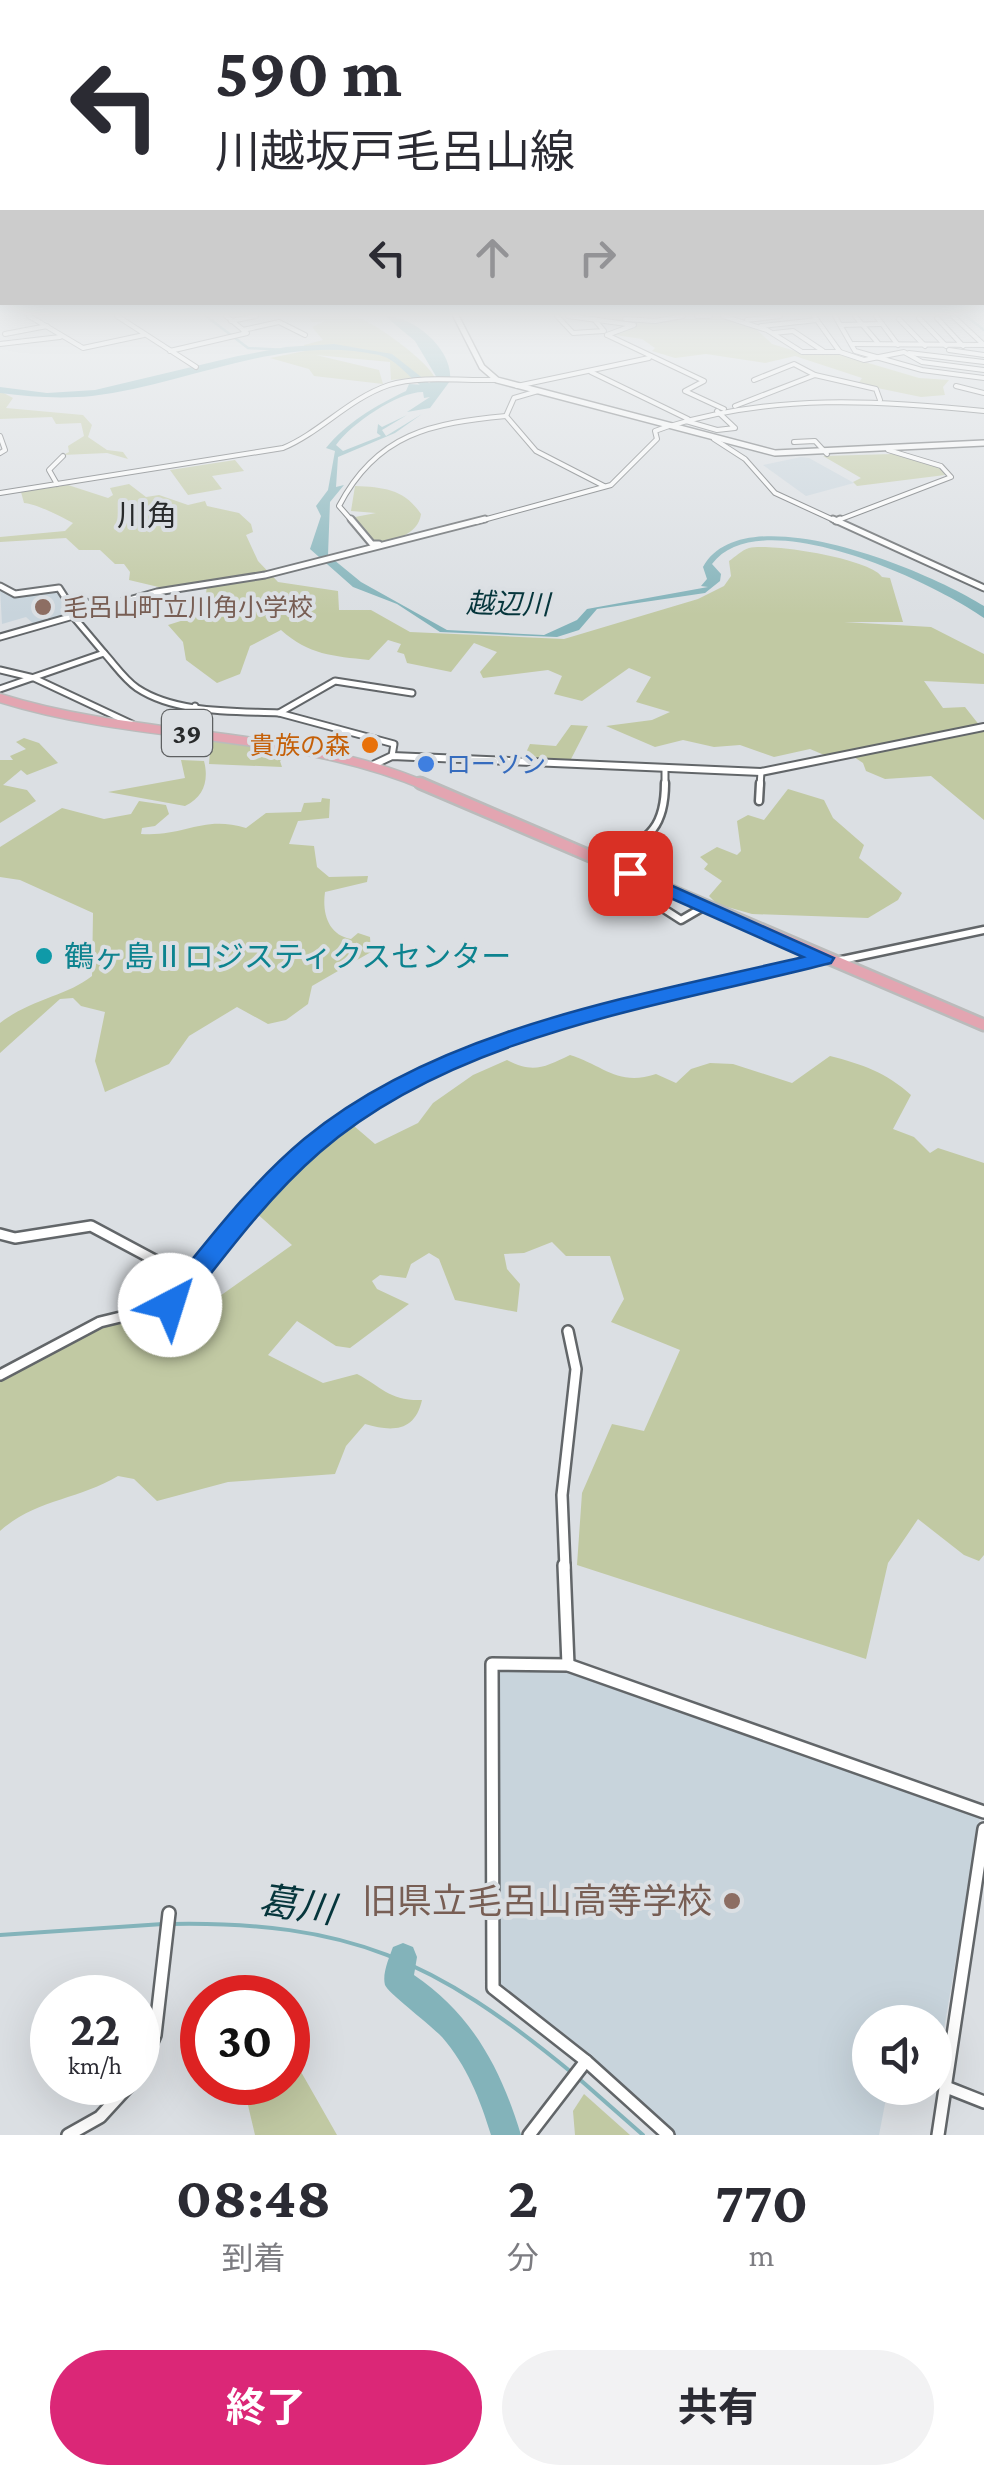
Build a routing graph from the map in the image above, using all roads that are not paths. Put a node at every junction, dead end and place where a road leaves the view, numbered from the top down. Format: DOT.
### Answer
graph roads {
  1 [pos="329,416"];
  2 [pos="506,416"];
  3 [pos="630,416"];
  4 [pos="677,416"];
  5 [pos="701,416"];
  6 [pos="721,416"];
  7 [pos="686,420"];
  8 [pos="669,426"];
  9 [pos="0,436"];
  10 [pos="714,440"];
  11 [pos="984,443"];
  12 [pos="888,450"];
  13 [pos="0,453"];
  14 [pos="827,454"];
  15 [pos="814,455"];
  16 [pos="63,456"];
  17 [pos="57,484"];
  18 [pos="604,486"];
  19 [pos="0,493"];
  20 [pos="836,521"];
  21 [pos="406,542"];
  22 [pos="0,586"];
  23 [pos="984,588"];
  24 [pos="92,610"];
  25 [pos="72,615"];
  26 [pos="0,637"];
  27 [pos="104,652"];
  28 [pos="0,670"];
  29 [pos="34,678"];
  30 [pos="0,690"];
  31 [pos="412,694"];
  32 [pos="0,698"];
  33 [pos="195,706"];
  34 [pos="279,712"];
  35 [pos="136,726"];
  36 [pos="984,728"];
  37 [pos="181,732"];
  38 [pos="392,756"];
  39 [pos="375,764"];
  40 [pos="664,768"];
  41 [pos="761,772"];
  42 [pos="759,801"];
  43 [pos="606,862"];
  44 [pos="666,890"];
  45 [pos="705,906"];
  46 [pos="984,930"];
  47 [pos="828,960"];
  48 [pos="984,1025"];
  49 [pos="0,1234"];
  50 [pos="192,1280"];
  51 [pos="568,1331"];
  52 [pos="0,1375"];
  53 [pos="568,1665"];
  54 [pos="984,1812"];
  55 [pos="984,1829"];
  56 [pos="169,1912"];
  57 [pos="160,1986"];
  58 [pos="952,2046"];
  59 [pos="584,2063"];
  60 [pos="952,2089"];
  61 [pos="984,2102"];
  62 [pos="112,2105"];
  63 [pos="943,2105"];
  64 [pos="68,2135"];
  65 [pos="530,2135"];
  66 [pos="668,2135"];
  67 [pos="938,2135"];
  1 -- 17 [label="street"];
  2 -- 18 [label="street"];
  2 -- 21 [label="street"];
  3 -- 8 [label="main road"];
  4 -- 7 [label="street"];
  5 -- 7 [label="street"];
  6 -- 7 [label="street"];
  7 -- 8 [label="street"];
  8 -- 10 [label="main road"];
  8 -- 18 [label="street"];
  9 -- 13 [label="street"];
  10 -- 15 [label="main road"];
  10 -- 20 [label="street"];
  11 -- 12 [label="main road"];
  12 -- 14 [label="main road"];
  12 -- 20 [label="street"];
  14 -- 15 [label="main road"];
  14 -- 15 [label="street"];
  16 -- 17 [label="street"];
  17 -- 19 [label="street"];
  18 -- 21 [label="street"];
  20 -- 23 [label="street"];
  21 -- 24 [label="street"];
  22 -- 24 [label="street"];
  24 -- 25 [label="street"];
  25 -- 26 [label="street"];
  25 -- 27 [label="street"];
  27 -- 29 [label="street"];
  27 -- 33 [label="street"];
  28 -- 29 [label="street"];
  29 -- 30 [label="street"];
  29 -- 35 [label="street"];
  31 -- 34 [label="street"];
  32 -- 35 [label="main road, 39"];
  33 -- 34 [label="street"];
  33 -- 37 [label="street"];
  34 -- 38 [label="street"];
  35 -- 37 [label="main road, 39"];
  36 -- 41 [label="street"];
  37 -- 39 [label="main road, 39"];
  38 -- 39 [label="street"];
  38 -- 40 [label="street"];
  39 -- 43 [label="main road, 39"];
  40 -- 41 [label="street"];
  40 -- 43 [label="street"];
  41 -- 42 [label="street"];
  43 -- 44 [label="main road, 39"];
  44 -- 45 [label="main road, 39"];
  44 -- 45 [label="street"];
  45 -- 47 [label="main road, 39"];
  46 -- 47 [label="street"];
  47 -- 48 [label="main road, 39"];
  47 -- 50 [label="street"];
  49 -- 50 [label="street"];
  50 -- 52 [label="street"];
  51 -- 53 [label="street"];
  53 -- 54 [label="street"];
  53 -- 59 [label="street"];
  55 -- 58 [label="street"];
  56 -- 57 [label="street"];
  59 -- 65 [label="street"];
  59 -- 66 [label="street"];
  60 -- 61 [label="street"];
  62 -- 64 [label="street"];
  63 -- 67 [label="street"];
}
